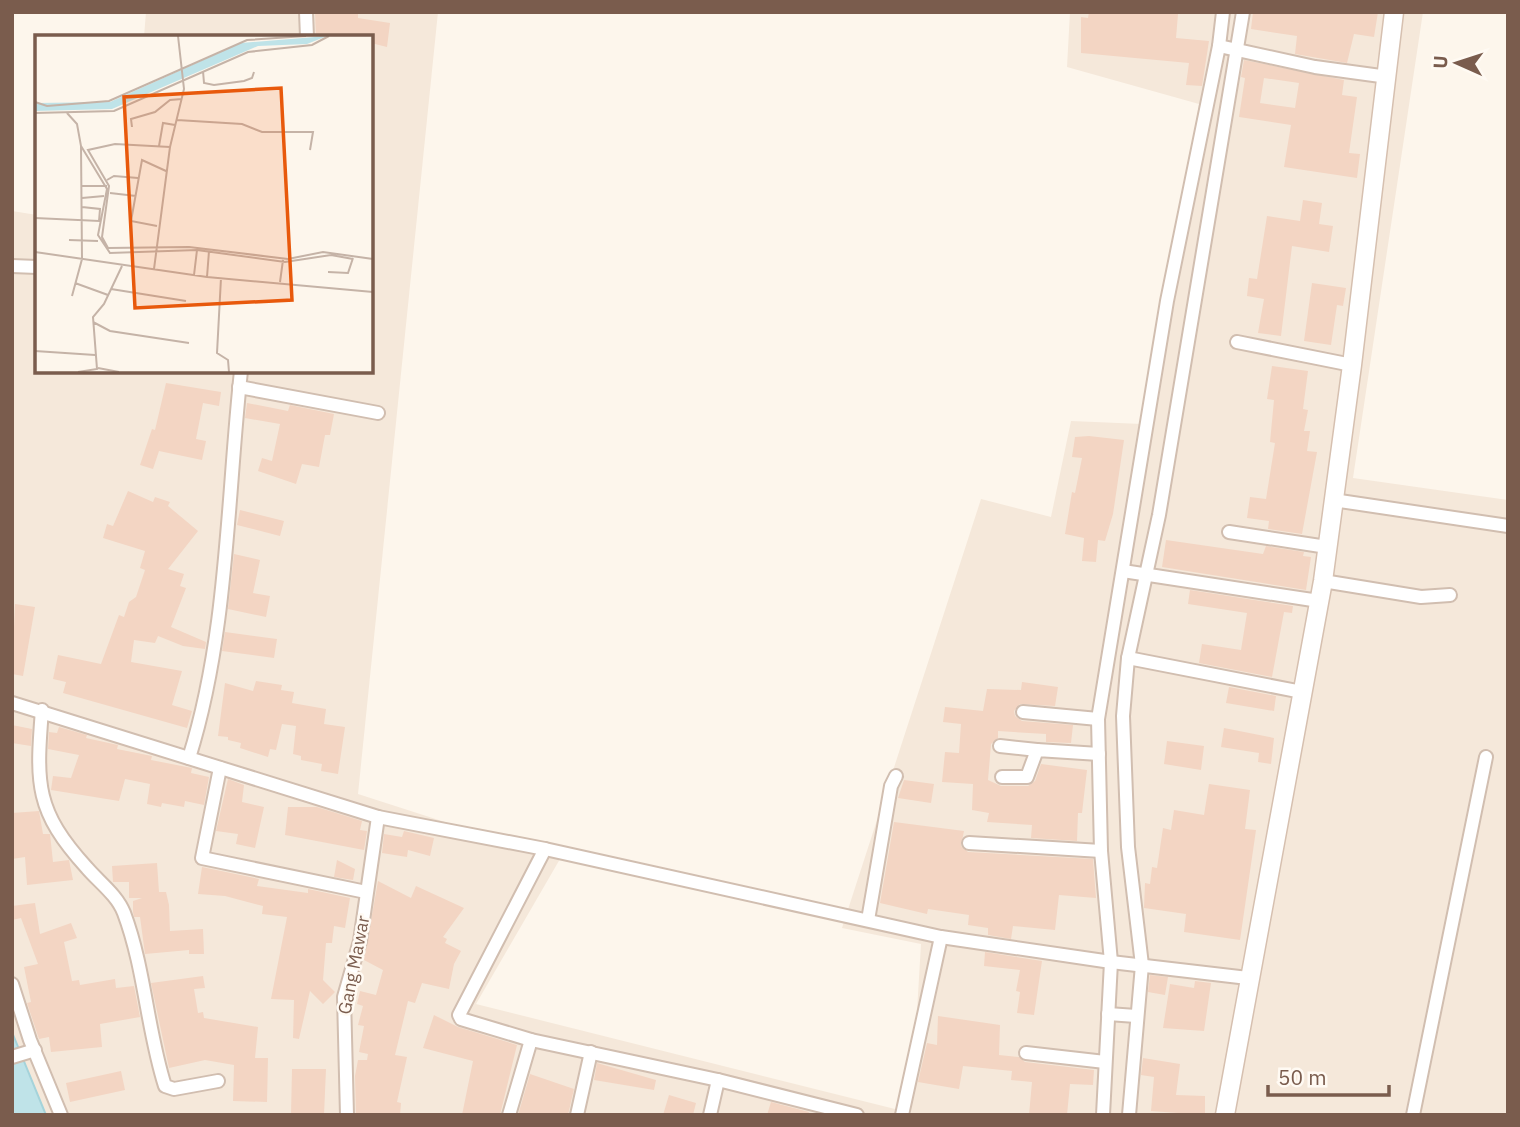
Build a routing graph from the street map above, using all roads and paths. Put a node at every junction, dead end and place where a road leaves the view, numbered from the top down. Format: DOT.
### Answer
graph roads {
  1 [pos="306,12"];
  2 [pos="1223,12"];
  3 [pos="1243,12"];
  4 [pos="1394,12"];
  5 [pos="307,35"];
  6 [pos="1229,48"];
  7 [pos="1388,77"];
  8 [pos="12,266"];
  9 [pos="35,267"];
  10 [pos="1237,342"];
  11 [pos="1352,365"];
  12 [pos="241,373"];
  13 [pos="239,387"];
  14 [pos="378,413"];
  15 [pos="1333,500"];
  16 [pos="1508,526"];
  17 [pos="1229,532"];
  18 [pos="1327,547"];
  19 [pos="1135,572"];
  20 [pos="1322,581"];
  21 [pos="1450,595"];
  22 [pos="1319,601"];
  23 [pos="1121,635"];
  24 [pos="1128,658"];
  25 [pos="1303,692"];
  26 [pos="12,703"];
  27 [pos="42,710"];
  28 [pos="1023,712"];
  29 [pos="1098,719"];
  30 [pos="1000,746"];
  31 [pos="1037,750"];
  32 [pos="1099,754"];
  33 [pos="189,758"];
  34 [pos="1486,758"];
  35 [pos="220,768"];
  36 [pos="896,776"];
  37 [pos="1002,777"];
  38 [pos="378,817"];
  39 [pos="969,843"];
  40 [pos="545,849"];
  41 [pos="1101,850"];
  42 [pos="366,892"];
  43 [pos="868,920"];
  44 [pos="941,937"];
  45 [pos="1116,963"];
  46 [pos="1139,965"];
  47 [pos="1248,978"];
  48 [pos="12,984"];
  49 [pos="1112,1015"];
  50 [pos="1134,1016"];
  51 [pos="531,1040"];
  52 [pos="31,1051"];
  53 [pos="591,1052"];
  54 [pos="1026,1053"];
  55 [pos="12,1057"];
  56 [pos="1105,1062"];
  57 [pos="718,1080"];
  58 [pos="218,1081"];
  59 [pos="61,1115"];
  60 [pos="347,1115"];
  61 [pos="509,1115"];
  62 [pos="577,1115"];
  63 [pos="710,1115"];
  64 [pos="858,1115"];
  65 [pos="902,1115"];
  66 [pos="1103,1115"];
  67 [pos="1129,1115"];
  68 [pos="1225,1115"];
  69 [pos="1413,1115"];
  1 -- 5 [label="street"];
  2 -- 6 [label="street"];
  3 -- 6 [label="street"];
  4 -- 7 [label="street"];
  6 -- 7 [label="street"];
  6 -- 19 [label="street"];
  6 -- 19 [label="street"];
  7 -- 11 [label="street"];
  8 -- 9 [label="street"];
  10 -- 11 [label="street"];
  11 -- 15 [label="street"];
  12 -- 13 [label="street"];
  13 -- 14 [label="street"];
  13 -- 33 [label="street"];
  15 -- 16 [label="street"];
  15 -- 18 [label="street"];
  17 -- 18 [label="street"];
  18 -- 20 [label="street"];
  19 -- 22 [label="street"];
  19 -- 23 [label="street"];
  19 -- 23 [label="street"];
  20 -- 21 [label="street"];
  20 -- 22 [label="street"];
  22 -- 25 [label="street"];
  23 -- 24 [label="street"];
  23 -- 29 [label="street"];
  24 -- 25 [label="street"];
  24 -- 46 [label="street"];
  25 -- 47 [label="street"];
  26 -- 27 [label="street"];
  27 -- 33 [label="street"];
  27 -- 58 [label="street"];
  28 -- 29 [label="street"];
  29 -- 32 [label="street"];
  30 -- 31 [label="street"];
  31 -- 32 [label="street"];
  31 -- 37 [label="street"];
  32 -- 41 [label="street"];
  33 -- 35 [label="street"];
  34 -- 69 [label="street"];
  35 -- 38 [label="street"];
  35 -- 42 [label="street"];
  36 -- 43 [label="street"];
  38 -- 40 [label="street"];
  38 -- 42 [label="street, Gang Mawar"];
  39 -- 41 [label="street"];
  40 -- 43 [label="street"];
  40 -- 51 [label="street"];
  41 -- 45 [label="street"];
  42 -- 60 [label="street, Gang Mawar"];
  43 -- 44 [label="street"];
  44 -- 45 [label="street"];
  44 -- 65 [label="street"];
  45 -- 46 [label="street"];
  45 -- 49 [label="street"];
  46 -- 47 [label="street"];
  46 -- 50 [label="street"];
  47 -- 68 [label="street"];
  48 -- 52 [label="street"];
  49 -- 50 [label="street"];
  49 -- 56 [label="street"];
  50 -- 67 [label="street"];
  51 -- 53 [label="street"];
  51 -- 61 [label="street"];
  52 -- 55 [label="street"];
  52 -- 59 [label="street"];
  53 -- 57 [label="street"];
  53 -- 62 [label="street"];
  54 -- 56 [label="street"];
  56 -- 66 [label="street"];
  57 -- 63 [label="street"];
  57 -- 64 [label="street"];
}
